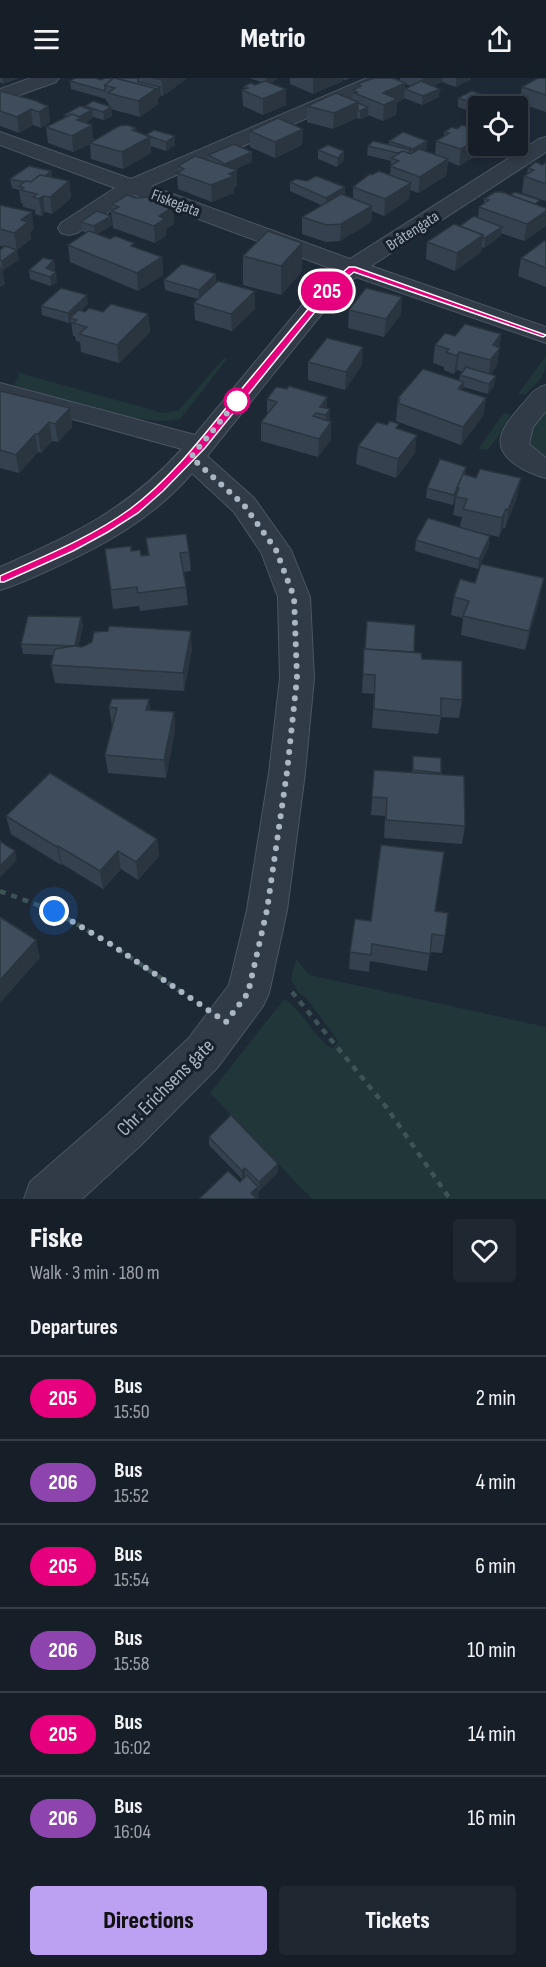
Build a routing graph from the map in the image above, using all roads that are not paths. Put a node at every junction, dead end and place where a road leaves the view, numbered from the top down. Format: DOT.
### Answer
graph roads {
  1 [pos="49,78"];
  2 [pos="383,78"];
  3 [pos="0,96"];
  4 [pos="0,138"];
  5 [pos="546,142"];
  6 [pos="133,186"];
  7 [pos="69,228"];
  8 [pos="352,268"];
  9 [pos="546,335"];
  10 [pos="0,391"];
  11 [pos="546,393"];
  12 [pos="196,451"];
  13 [pos="546,469"];
  14 [pos="0,579"];
  15 [pos="47,1199"];
  1 -- 3 [label="street"];
  2 -- 6 [label="street"];
  4 -- 6 [label="street, Fiskegata"];
  5 -- 8 [label="street, Bråtengata"];
  6 -- 7 [label="street"];
  6 -- 8 [label="street, Fiskegata"];
  8 -- 9 [label="street, Fiskegata"];
  8 -- 12 [label="street, Bråtengata"];
  10 -- 12 [label="street"];
  11 -- 13 [label="street"];
  12 -- 14 [label="street, Bråtengata"];
  12 -- 15 [label="street, Chr. Erichsens gate"];
}
